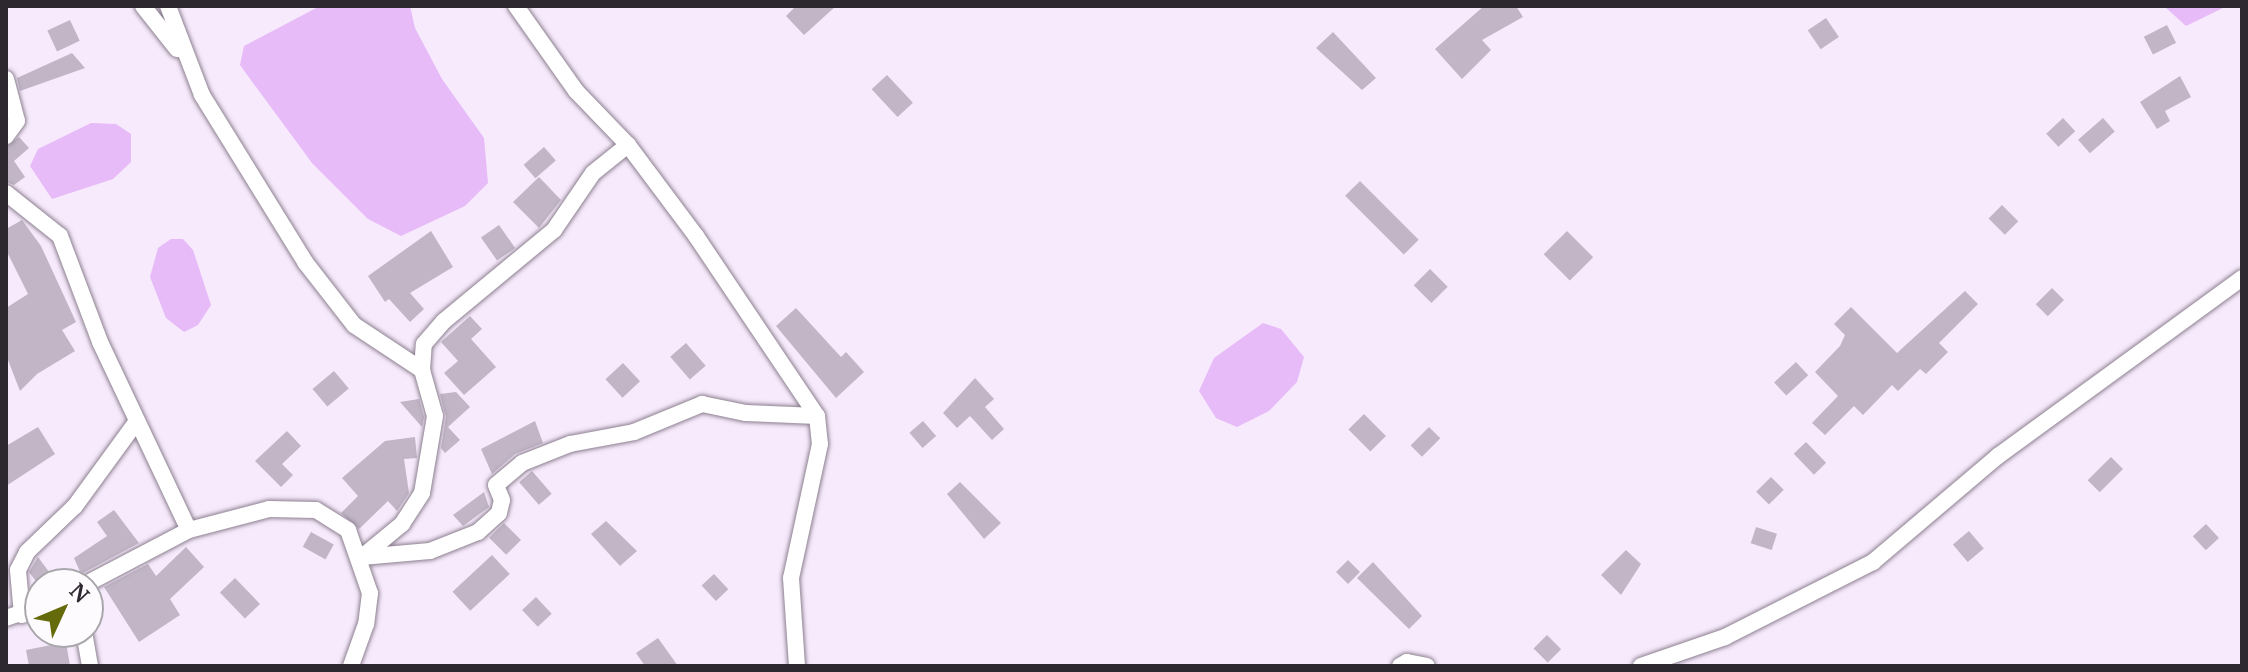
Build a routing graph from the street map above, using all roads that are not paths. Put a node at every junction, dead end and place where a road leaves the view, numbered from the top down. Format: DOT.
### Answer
graph roads {
  1 [pos="143,6"];
  2 [pos="168,6"];
  3 [pos="516,6"];
  4 [pos="183,56"];
  5 [pos="6,79"];
  6 [pos="6,136"];
  7 [pos="628,145"];
  8 [pos="6,193"];
  9 [pos="2242,278"];
  10 [pos="422,370"];
  11 [pos="817,416"];
  12 [pos="137,421"];
  13 [pos="189,530"];
  14 [pos="362,557"];
  15 [pos="104,575"];
  16 [pos="14,616"];
  17 [pos="351,666"];
  18 [pos="797,666"];
  19 [pos="1400,666"];
  20 [pos="1427,666"];
  21 [pos="1641,666"];
  1 -- 4 [label="street"];
  2 -- 4 [label="street"];
  3 -- 7 [label="street"];
  4 -- 10 [label="street"];
  5 -- 6 [label="street"];
  7 -- 10 [label="street"];
  7 -- 11 [label="street"];
  8 -- 12 [label="street"];
  9 -- 21 [label="street"];
  10 -- 14 [label="street"];
  11 -- 14 [label="street"];
  11 -- 18 [label="street"];
  12 -- 13 [label="street"];
  12 -- 16 [label="street"];
  13 -- 14 [label="street"];
  13 -- 15 [label="street"];
  14 -- 17 [label="street"];
  19 -- 20 [label="street"];
}
